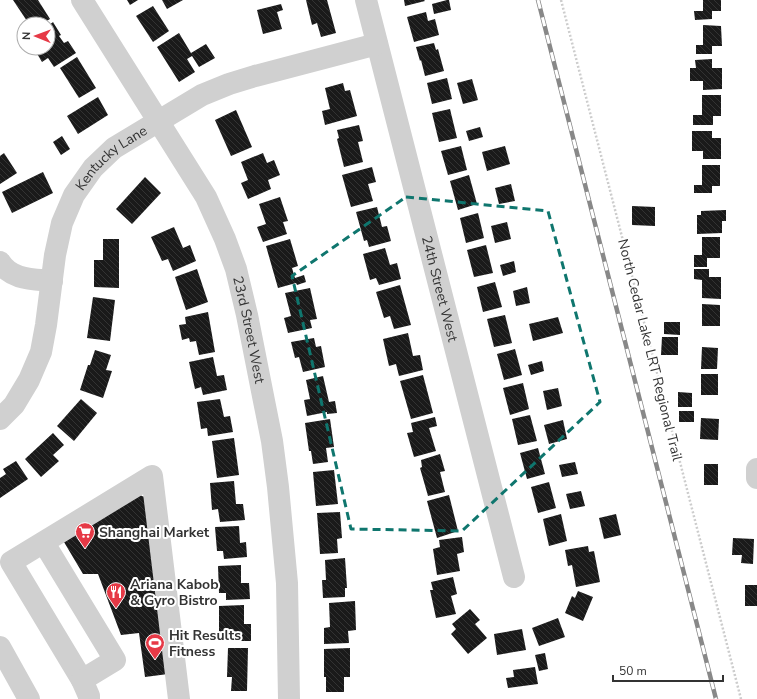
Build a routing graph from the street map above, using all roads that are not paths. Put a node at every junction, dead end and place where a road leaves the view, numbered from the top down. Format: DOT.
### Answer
graph roads {
  1 [pos="82,0"];
  2 [pos="366,0"];
  3 [pos="377,44"];
  4 [pos="159,121"];
  5 [pos="0,262"];
  6 [pos="52,281"];
  7 [pos="0,419"];
  8 [pos="757,469"];
  9 [pos="757,478"];
  10 [pos="44,543"];
  11 [pos="8,573"];
  12 [pos="514,577"];
  13 [pos="0,647"];
  14 [pos="86,689"];
  15 [pos="30,699"];
  16 [pos="180,699"];
  17 [pos="289,699"];
  1 -- 4 [label="street, 23rd Street West"];
  2 -- 3 [label="street, 24th Street West"];
  3 -- 4 [label="street, Kentucky Lane"];
  3 -- 12 [label="street, 24th Street West"];
  4 -- 6 [label="street, Kentucky Lane"];
  4 -- 17 [label="street, 23rd Street West"];
  5 -- 6 [label="street"];
  6 -- 7 [label="street, Kentucky Lane"];
  8 -- 9 [label="street"];
  10 -- 11 [label="street"];
  10 -- 14 [label="street"];
  10 -- 16 [label="street"];
  11 -- 14 [label="street"];
  13 -- 15 [label="street"];
}
